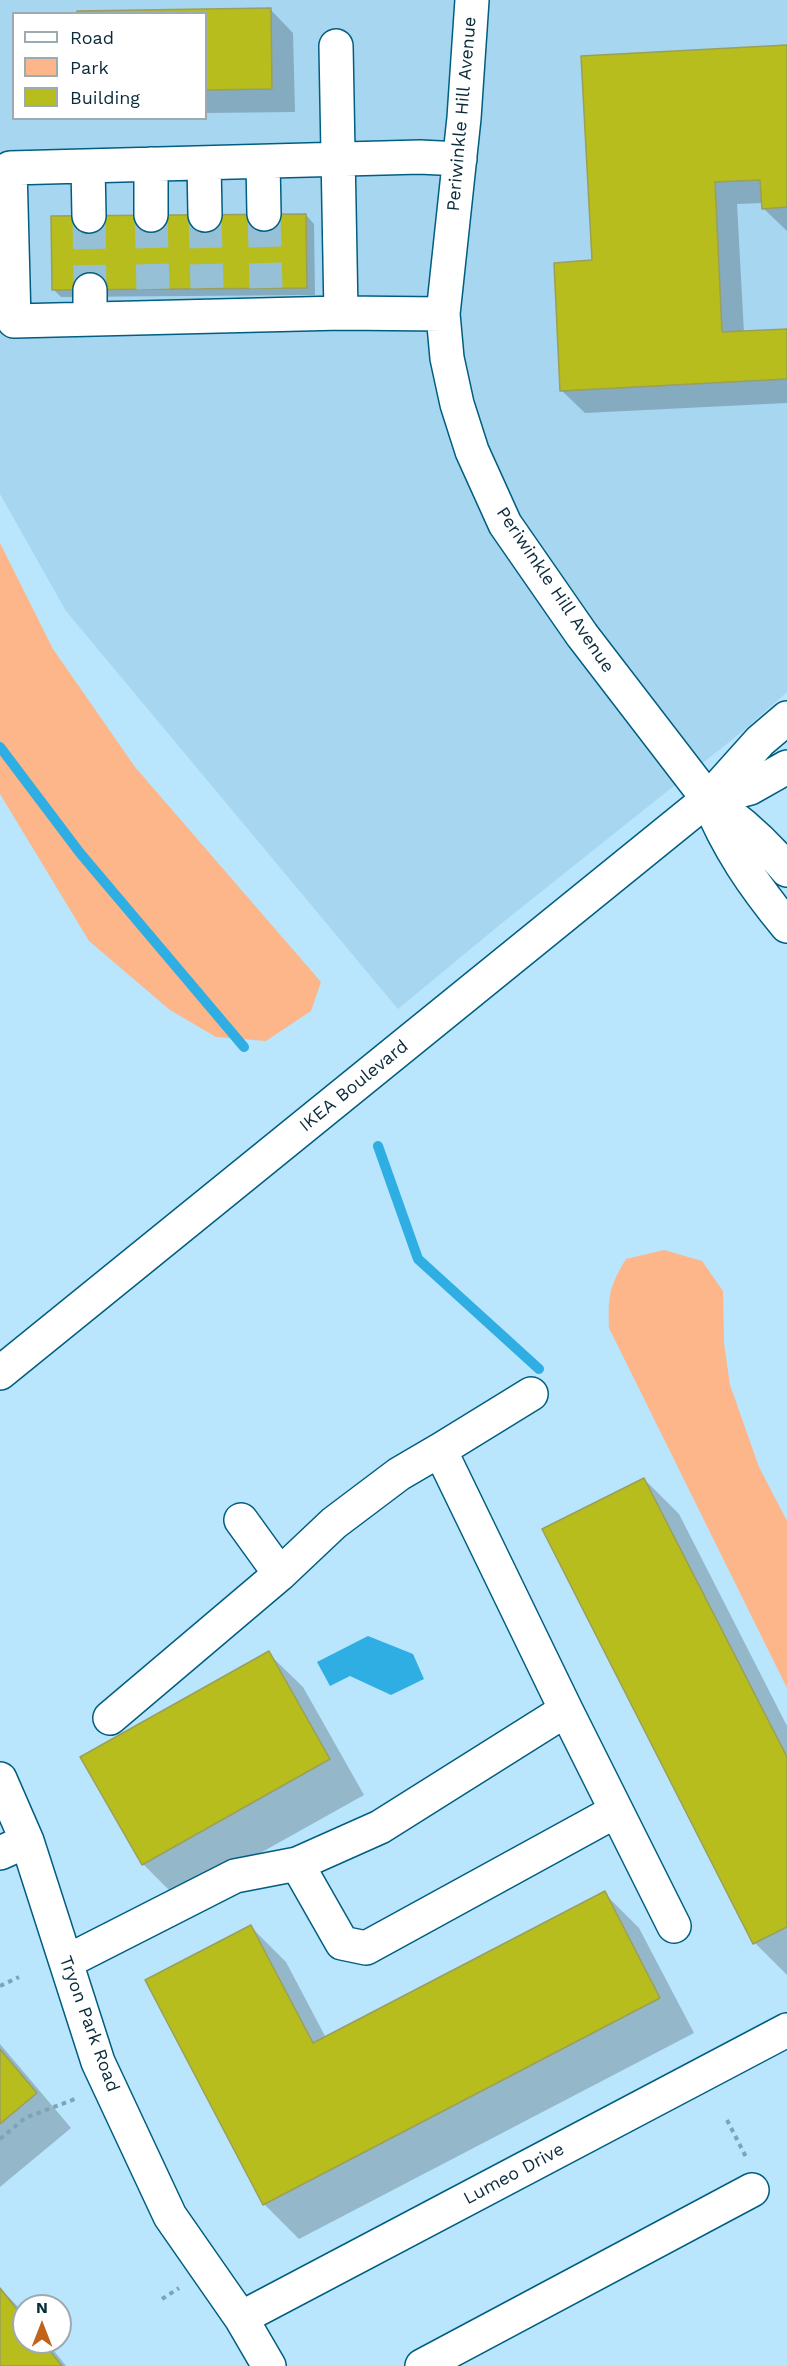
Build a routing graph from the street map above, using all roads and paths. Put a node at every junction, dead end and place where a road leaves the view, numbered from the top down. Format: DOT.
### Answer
graph roads {
  1 [pos="472,0"];
  2 [pos="336,46"];
  3 [pos="338,159"];
  4 [pos="460,159"];
  5 [pos="263,162"];
  6 [pos="204,163"];
  7 [pos="151,164"];
  8 [pos="88,166"];
  9 [pos="264,214"];
  10 [pos="151,215"];
  11 [pos="205,215"];
  12 [pos="89,216"];
  13 [pos="341,313"];
  14 [pos="442,314"];
  15 [pos="787,718"];
  16 [pos="787,767"];
  17 [pos="708,799"];
  18 [pos="787,870"];
  19 [pos="787,926"];
  20 [pos="0,1372"];
  21 [pos="531,1394"];
  22 [pos="440,1450"];
  23 [pos="241,1520"];
  24 [pos="280,1574"];
  25 [pos="566,1710"];
  26 [pos="110,1718"];
  27 [pos="0,1779"];
  28 [pos="616,1811"];
  29 [pos="14,1847"];
  30 [pos="297,1863"];
  31 [pos="674,1926"];
  32 [pos="66,1962"];
  33 [pos="19,1977"];
  34 [pos="0,1986"];
  35 [pos="787,2031"];
  36 [pos="82,2096"];
  37 [pos="728,2120"];
  38 [pos="0,2139"];
  39 [pos="750,2175"];
  40 [pos="188,2283"];
  41 [pos="162,2299"];
  42 [pos="241,2318"];
  43 [pos="269,2366"];
  44 [pos="422,2366"];
  1 -- 4 [label="street, Periwinkle Hill Avenue"];
  2 -- 3 [label="street"];
  3 -- 4 [label="street"];
  3 -- 5 [label="street"];
  3 -- 13 [label="street"];
  4 -- 14 [label="street, Periwinkle Hill Avenue"];
  5 -- 6 [label="street"];
  5 -- 9 [label="street"];
  6 -- 7 [label="street"];
  6 -- 11 [label="street"];
  7 -- 8 [label="street"];
  7 -- 10 [label="street"];
  8 -- 12 [label="street"];
  8 -- 13 [label="street"];
  13 -- 14 [label="street"];
  14 -- 17 [label="street, Periwinkle Hill Avenue"];
  15 -- 17 [label="street, IKEA Boulevard"];
  16 -- 17 [label="street, IKEA Boulevard"];
  17 -- 18 [label="street, Periwinkle Hill Avenue"];
  17 -- 19 [label="street, Periwinkle Hill Avenue"];
  17 -- 20 [label="street, IKEA Boulevard"];
  21 -- 22 [label="street"];
  22 -- 24 [label="street"];
  22 -- 25 [label="street"];
  23 -- 24 [label="street"];
  24 -- 26 [label="street"];
  25 -- 28 [label="street"];
  25 -- 30 [label="street"];
  27 -- 29 [label="street, Tryon Park Road"];
  28 -- 30 [label="street"];
  28 -- 31 [label="street"];
  29 -- 32 [label="street, Tryon Park Road"];
  30 -- 32 [label="street"];
  32 -- 42 [label="street, Tryon Park Road"];
  33 -- 34 [label="path"];
  35 -- 42 [label="street, Lumeo Drive"];
  36 -- 38 [label="path"];
  37 -- 39 [label="path"];
  39 -- 44 [label="street"];
  40 -- 41 [label="path"];
  42 -- 43 [label="street, Tryon Park Road"];
}
